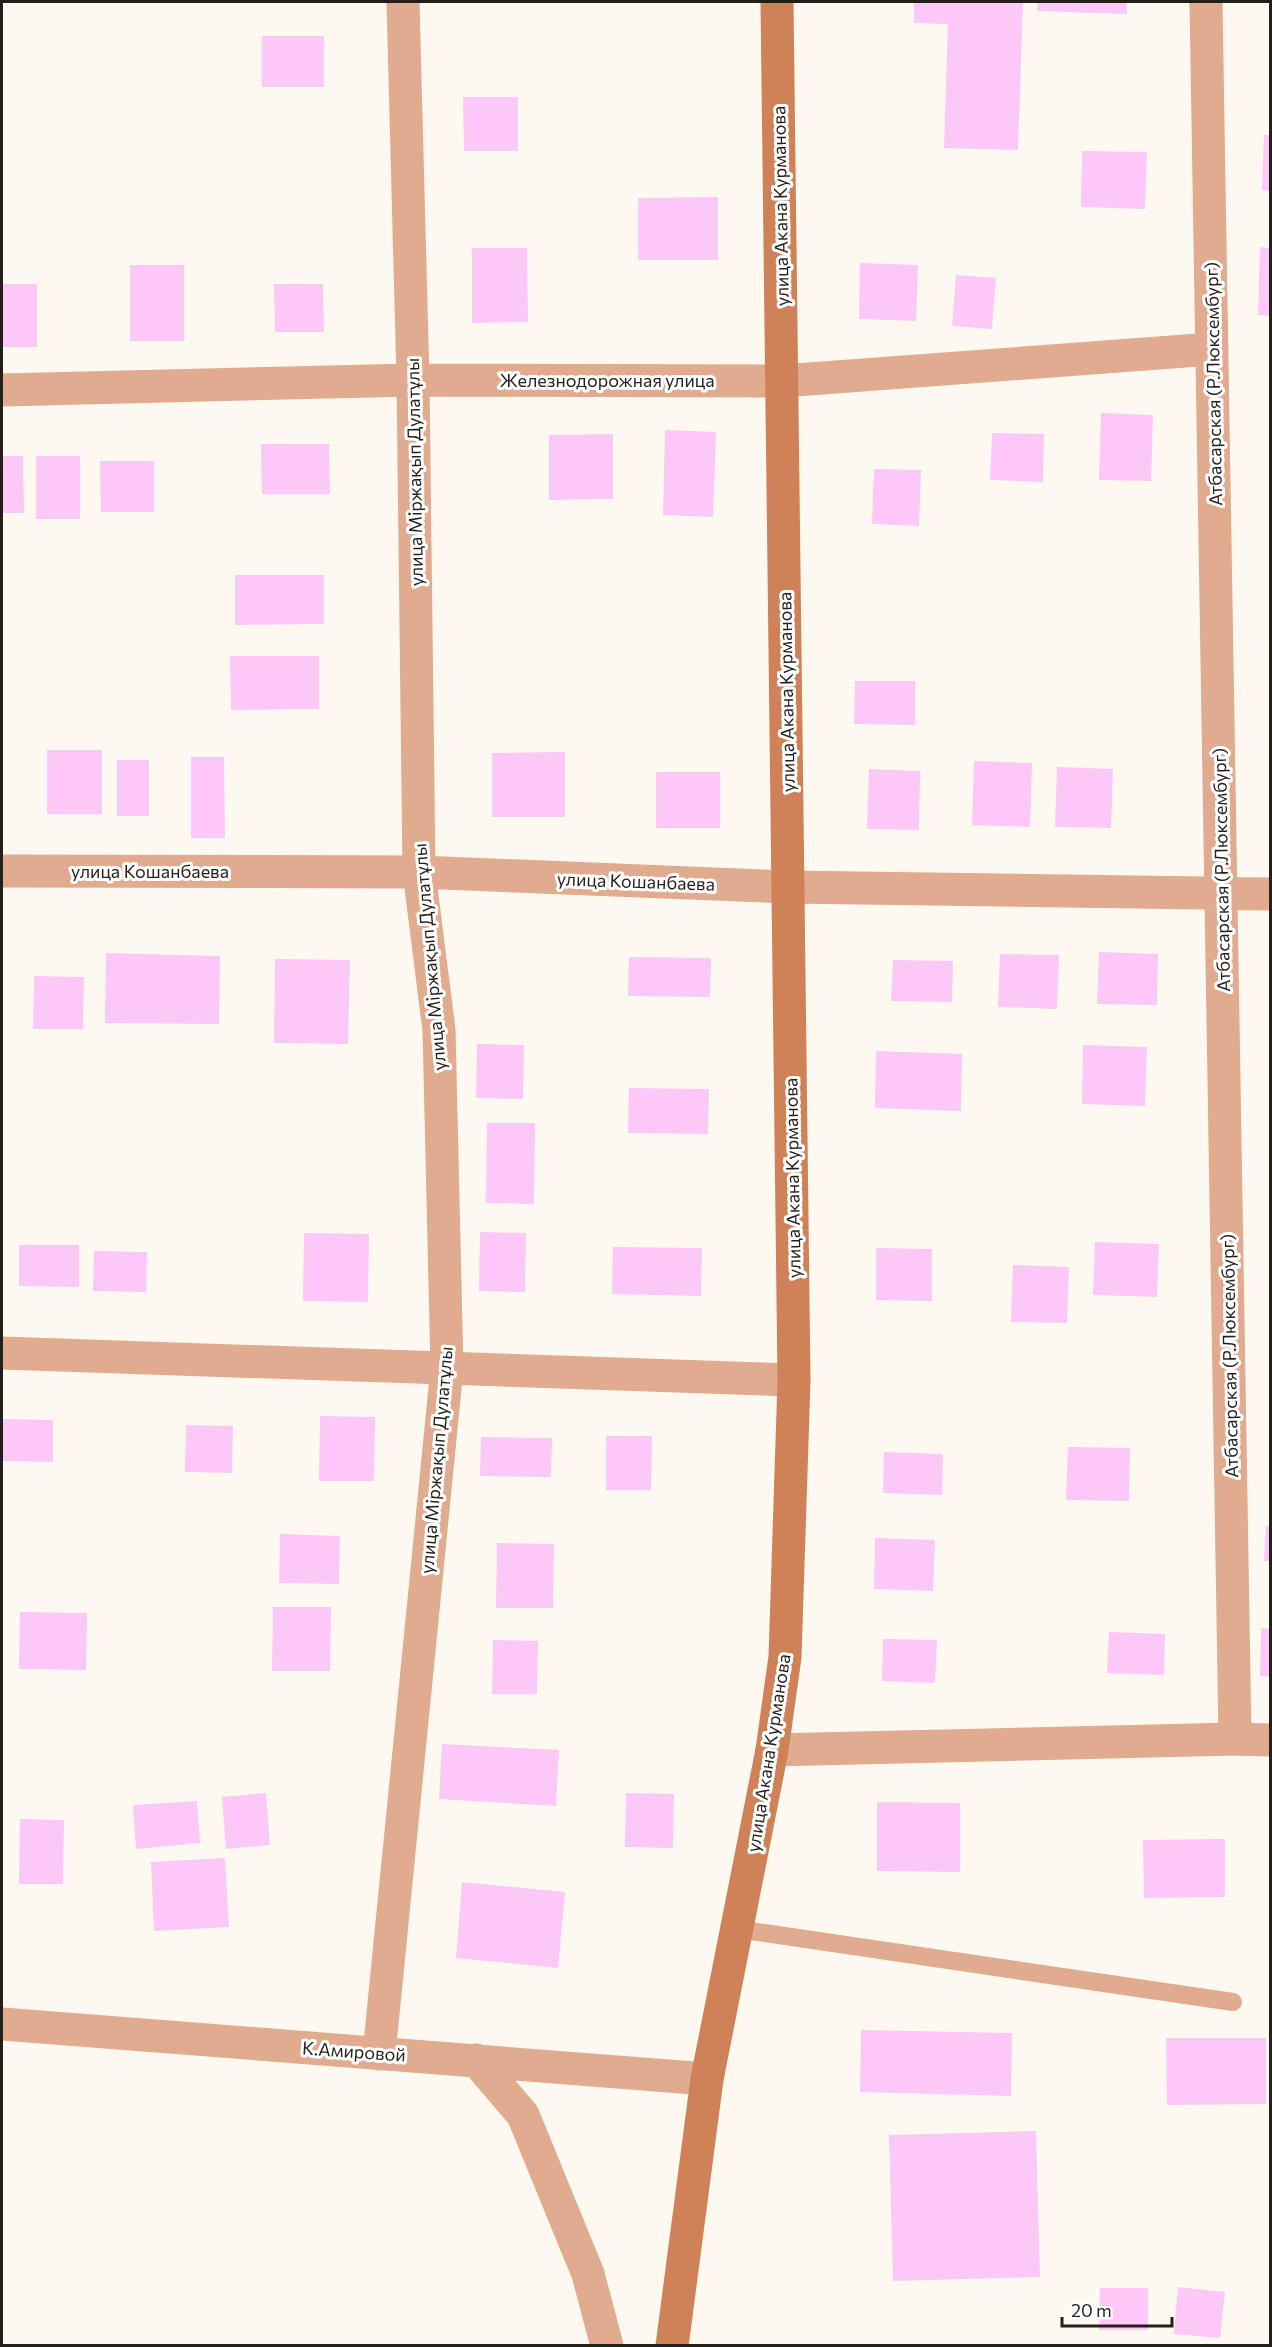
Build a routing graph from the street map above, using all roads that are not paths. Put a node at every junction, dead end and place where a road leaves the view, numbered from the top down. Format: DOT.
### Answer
graph roads {
  1 [pos="403,2"];
  2 [pos="777,2"];
  3 [pos="1206,2"];
  4 [pos="1212,349"];
  5 [pos="413,380"];
  6 [pos="782,381"];
  7 [pos="2,390"];
  8 [pos="2,871"];
  9 [pos="419,872"];
  10 [pos="788,887"];
  11 [pos="1221,892"];
  12 [pos="1270,894"];
  13 [pos="2,1353"];
  14 [pos="447,1368"];
  15 [pos="794,1380"];
  16 [pos="1235,1739"];
  17 [pos="1270,1740"];
  18 [pos="772,1749"];
  19 [pos="737,1929"];
  20 [pos="1233,2002"];
  21 [pos="2,2024"];
  22 [pos="379,2054"];
  23 [pos="476,2060"];
  24 [pos="707,2079"];
  25 [pos="606,2346"];
  26 [pos="672,2346"];
  1 -- 5 [label="street, улица Міржақып Дулатұлы"];
  2 -- 6 [label="main road, улица Акана Курманова"];
  3 -- 4 [label="street, Атбасарская (Р.Люксембург)"];
  4 -- 6 [label="street, Железнодорожная улица"];
  4 -- 11 [label="street, Атбасарская (Р.Люксембург)"];
  5 -- 6 [label="street, Железнодорожная улица"];
  5 -- 7 [label="street, Железнодорожная улица"];
  5 -- 9 [label="street, улица Міржақып Дулатұлы"];
  6 -- 10 [label="main road, улица Акана Курманова"];
  8 -- 9 [label="street, улица Кошанбаева"];
  9 -- 10 [label="street, улица Кошанбаева"];
  9 -- 14 [label="street, улица Міржақып Дулатұлы"];
  10 -- 11 [label="street, улица Кошанбаева"];
  10 -- 15 [label="main road, улица Акана Курманова"];
  11 -- 12 [label="street, улица Кошанбаева"];
  11 -- 16 [label="street, Атбасарская (Р.Люксембург)"];
  13 -- 14 [label="street"];
  14 -- 15 [label="street"];
  14 -- 22 [label="street, улица Міржақып Дулатұлы"];
  15 -- 18 [label="main road, улица Акана Курманова"];
  16 -- 17 [label="street"];
  16 -- 18 [label="street"];
  18 -- 19 [label="main road, улица Акана Курманова"];
  19 -- 20 [label="lane"];
  19 -- 24 [label="main road, улица Акана Курманова"];
  21 -- 22 [label="street, К.Амировой"];
  22 -- 23 [label="street, К.Амировой"];
  23 -- 24 [label="street, К.Амировой"];
  23 -- 25 [label="street"];
  24 -- 26 [label="main road, улица Акана Курманова"];
}
